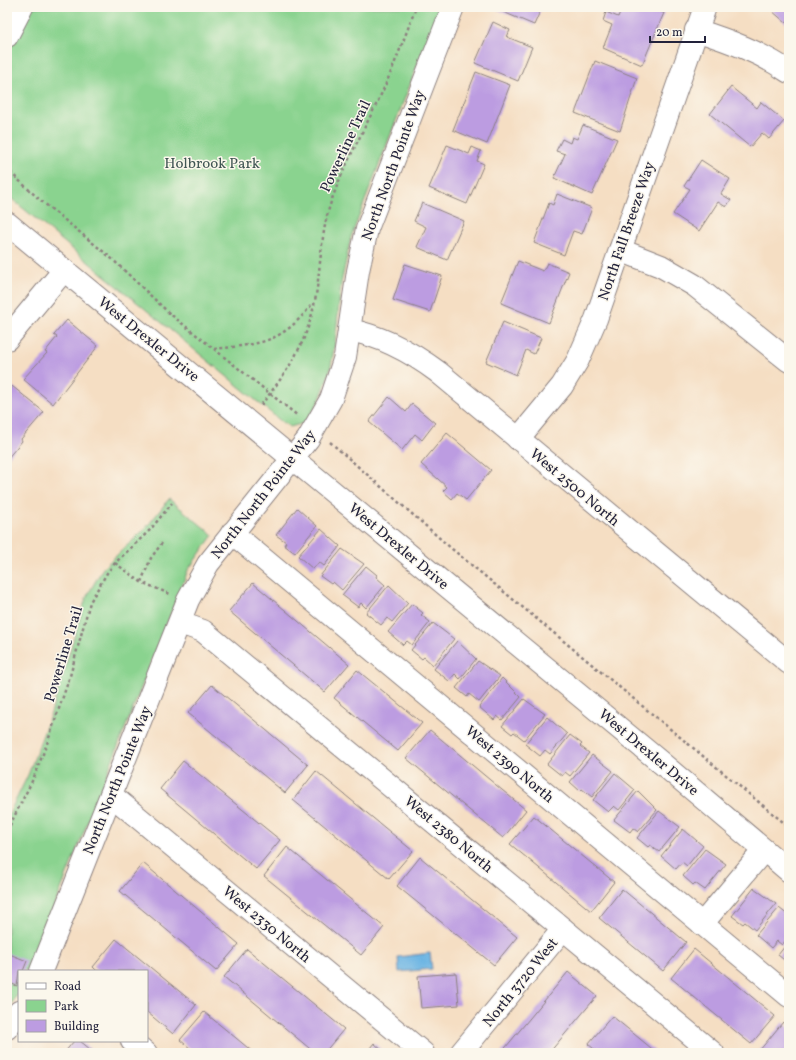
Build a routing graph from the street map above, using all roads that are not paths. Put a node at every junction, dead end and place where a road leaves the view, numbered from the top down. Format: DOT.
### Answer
graph roads {
  1 [pos="22,7"];
  2 [pos="453,7"];
  3 [pos="705,7"];
  4 [pos="696,30"];
  5 [pos="7,36"];
  6 [pos="789,72"];
  7 [pos="7,223"];
  8 [pos="620,250"];
  9 [pos="64,270"];
  10 [pos="349,330"];
  11 [pos="7,339"];
  12 [pos="789,361"];
  13 [pos="518,439"];
  14 [pos="294,458"];
  15 [pos="232,533"];
  16 [pos="180,623"];
  17 [pos="789,663"];
  18 [pos="111,795"];
  19 [pos="764,850"];
  20 [pos="789,871"];
  21 [pos="702,924"];
  22 [pos="563,929"];
  23 [pos="43,970"];
  24 [pos="789,996"];
  25 [pos="18,1013"];
  26 [pos="7,1028"];
  27 [pos="133,1042"];
  28 [pos="146,1053"];
  29 [pos="423,1053"];
  30 [pos="461,1053"];
  31 [pos="713,1053"];
  1 -- 5 [label="street"];
  2 -- 10 [label="street, North North Pointe Way"];
  3 -- 4 [label="street, North Fall Breeze Way"];
  4 -- 6 [label="street"];
  4 -- 8 [label="street, North Fall Breeze Way"];
  7 -- 9 [label="street, West Drexler Drive"];
  8 -- 12 [label="street"];
  8 -- 13 [label="street, North Fall Breeze Way"];
  9 -- 11 [label="street"];
  9 -- 14 [label="street, West Drexler Drive"];
  10 -- 13 [label="street, West 2500 North"];
  10 -- 14 [label="street, North North Pointe Way"];
  13 -- 17 [label="street, West 2500 North"];
  14 -- 15 [label="street, North North Pointe Way"];
  14 -- 19 [label="street, West Drexler Drive"];
  15 -- 16 [label="street, North North Pointe Way"];
  15 -- 21 [label="street, West 2390 North"];
  16 -- 18 [label="street, North North Pointe Way"];
  16 -- 22 [label="street, West 2380 North"];
  18 -- 23 [label="street, North North Pointe Way"];
  18 -- 29 [label="street, West 2330 North"];
  19 -- 20 [label="street, West Drexler Drive"];
  19 -- 21 [label="street"];
  21 -- 24 [label="street, West 2390 North"];
  22 -- 30 [label="street, North 3720 West"];
  22 -- 31 [label="street, West 2380 North"];
  25 -- 26 [label="street"];
  27 -- 28 [label="street"];
}
